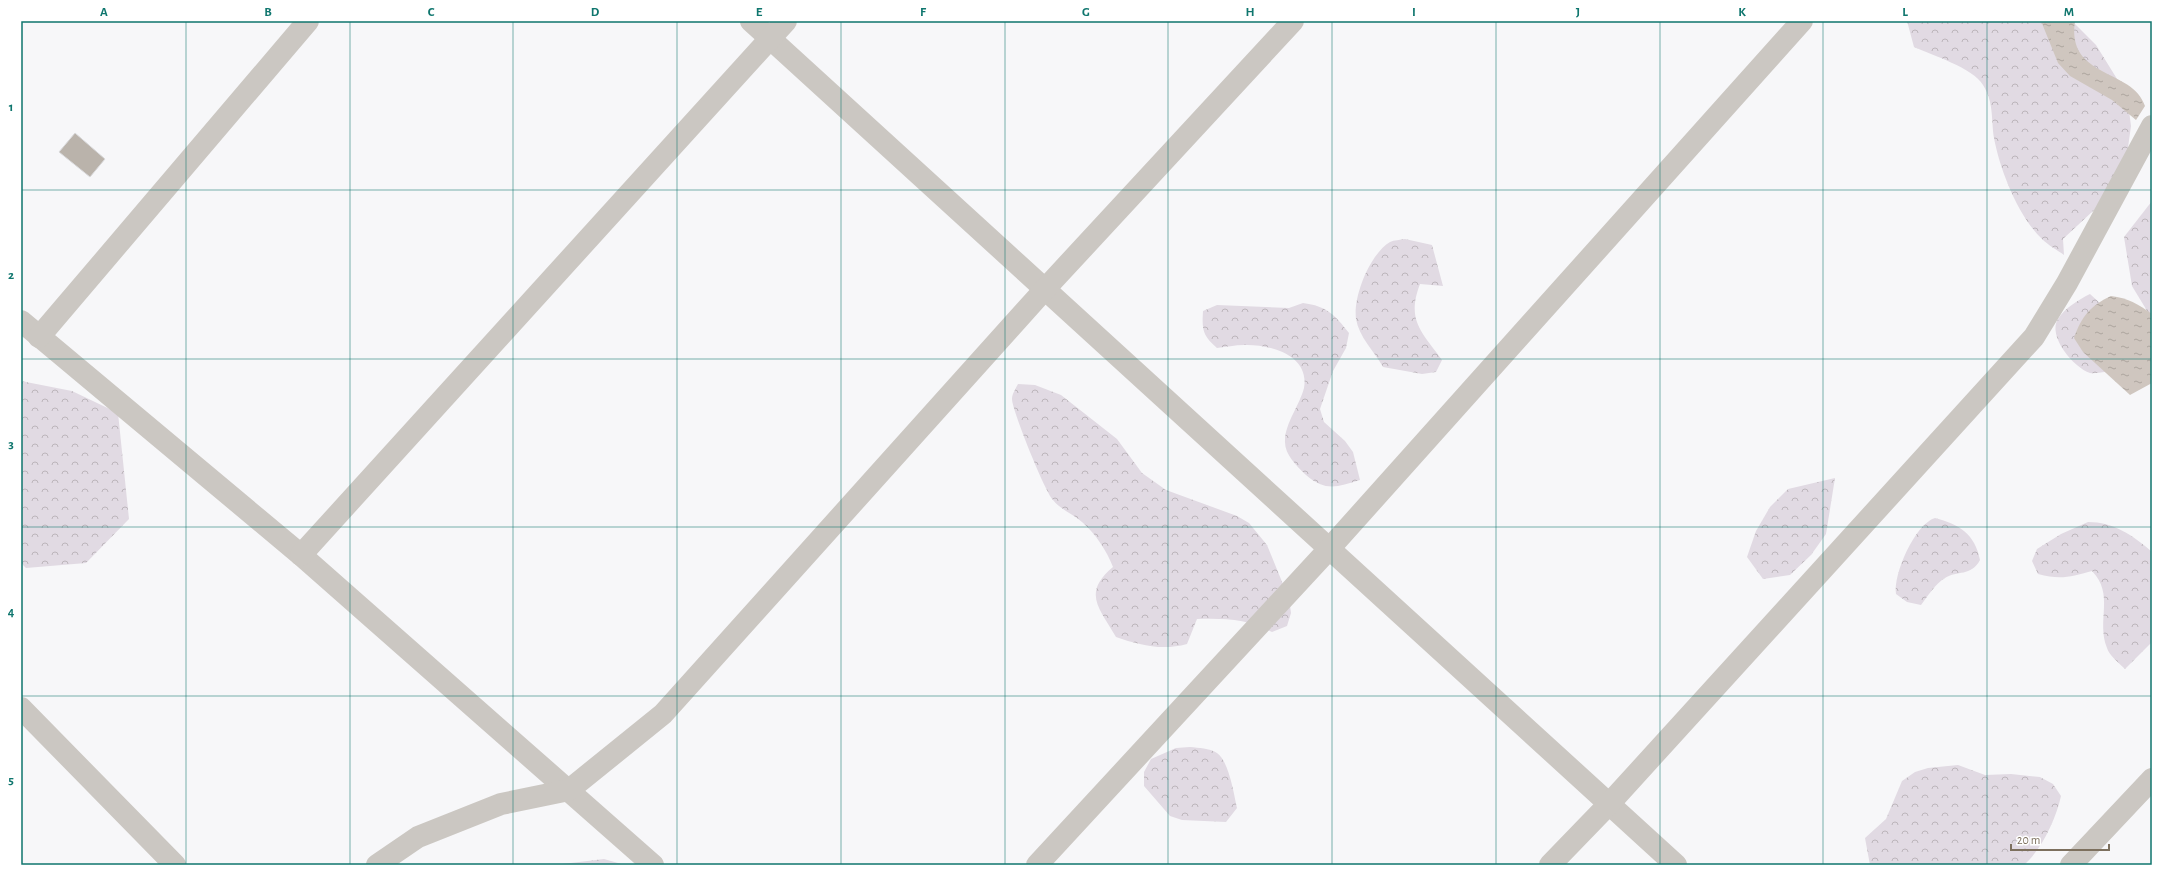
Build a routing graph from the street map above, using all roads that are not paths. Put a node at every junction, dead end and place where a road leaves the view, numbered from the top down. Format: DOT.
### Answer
graph roads {
  1 [pos="308,21"];
  2 [pos="751,21"];
  3 [pos="786,21"];
  4 [pos="1293,21"];
  5 [pos="1802,21"];
  6 [pos="770,38"];
  7 [pos="2152,126"];
  8 [pos="1045,289"];
  9 [pos="21,321"];
  10 [pos="39,337"];
  11 [pos="1329,548"];
  12 [pos="301,556"];
  13 [pos="21,708"];
  14 [pos="2152,779"];
  15 [pos="569,790"];
  16 [pos="1609,804"];
  17 [pos="175,865"];
  18 [pos="377,865"];
  19 [pos="653,865"];
  20 [pos="1037,865"];
  21 [pos="1550,865"];
  22 [pos="1676,865"];
  23 [pos="2071,865"];
  1 -- 10 [label="street"];
  2 -- 6 [label="street"];
  3 -- 6 [label="street"];
  4 -- 8 [label="street"];
  5 -- 11 [label="street"];
  6 -- 8 [label="street"];
  6 -- 12 [label="street"];
  7 -- 16 [label="street"];
  8 -- 11 [label="street"];
  8 -- 15 [label="street"];
  9 -- 10 [label="street"];
  10 -- 12 [label="street"];
  11 -- 16 [label="street"];
  11 -- 20 [label="street"];
  12 -- 15 [label="street"];
  13 -- 17 [label="street"];
  14 -- 23 [label="street"];
  15 -- 18 [label="street"];
  15 -- 19 [label="street"];
  16 -- 21 [label="street"];
  16 -- 22 [label="street"];
}
